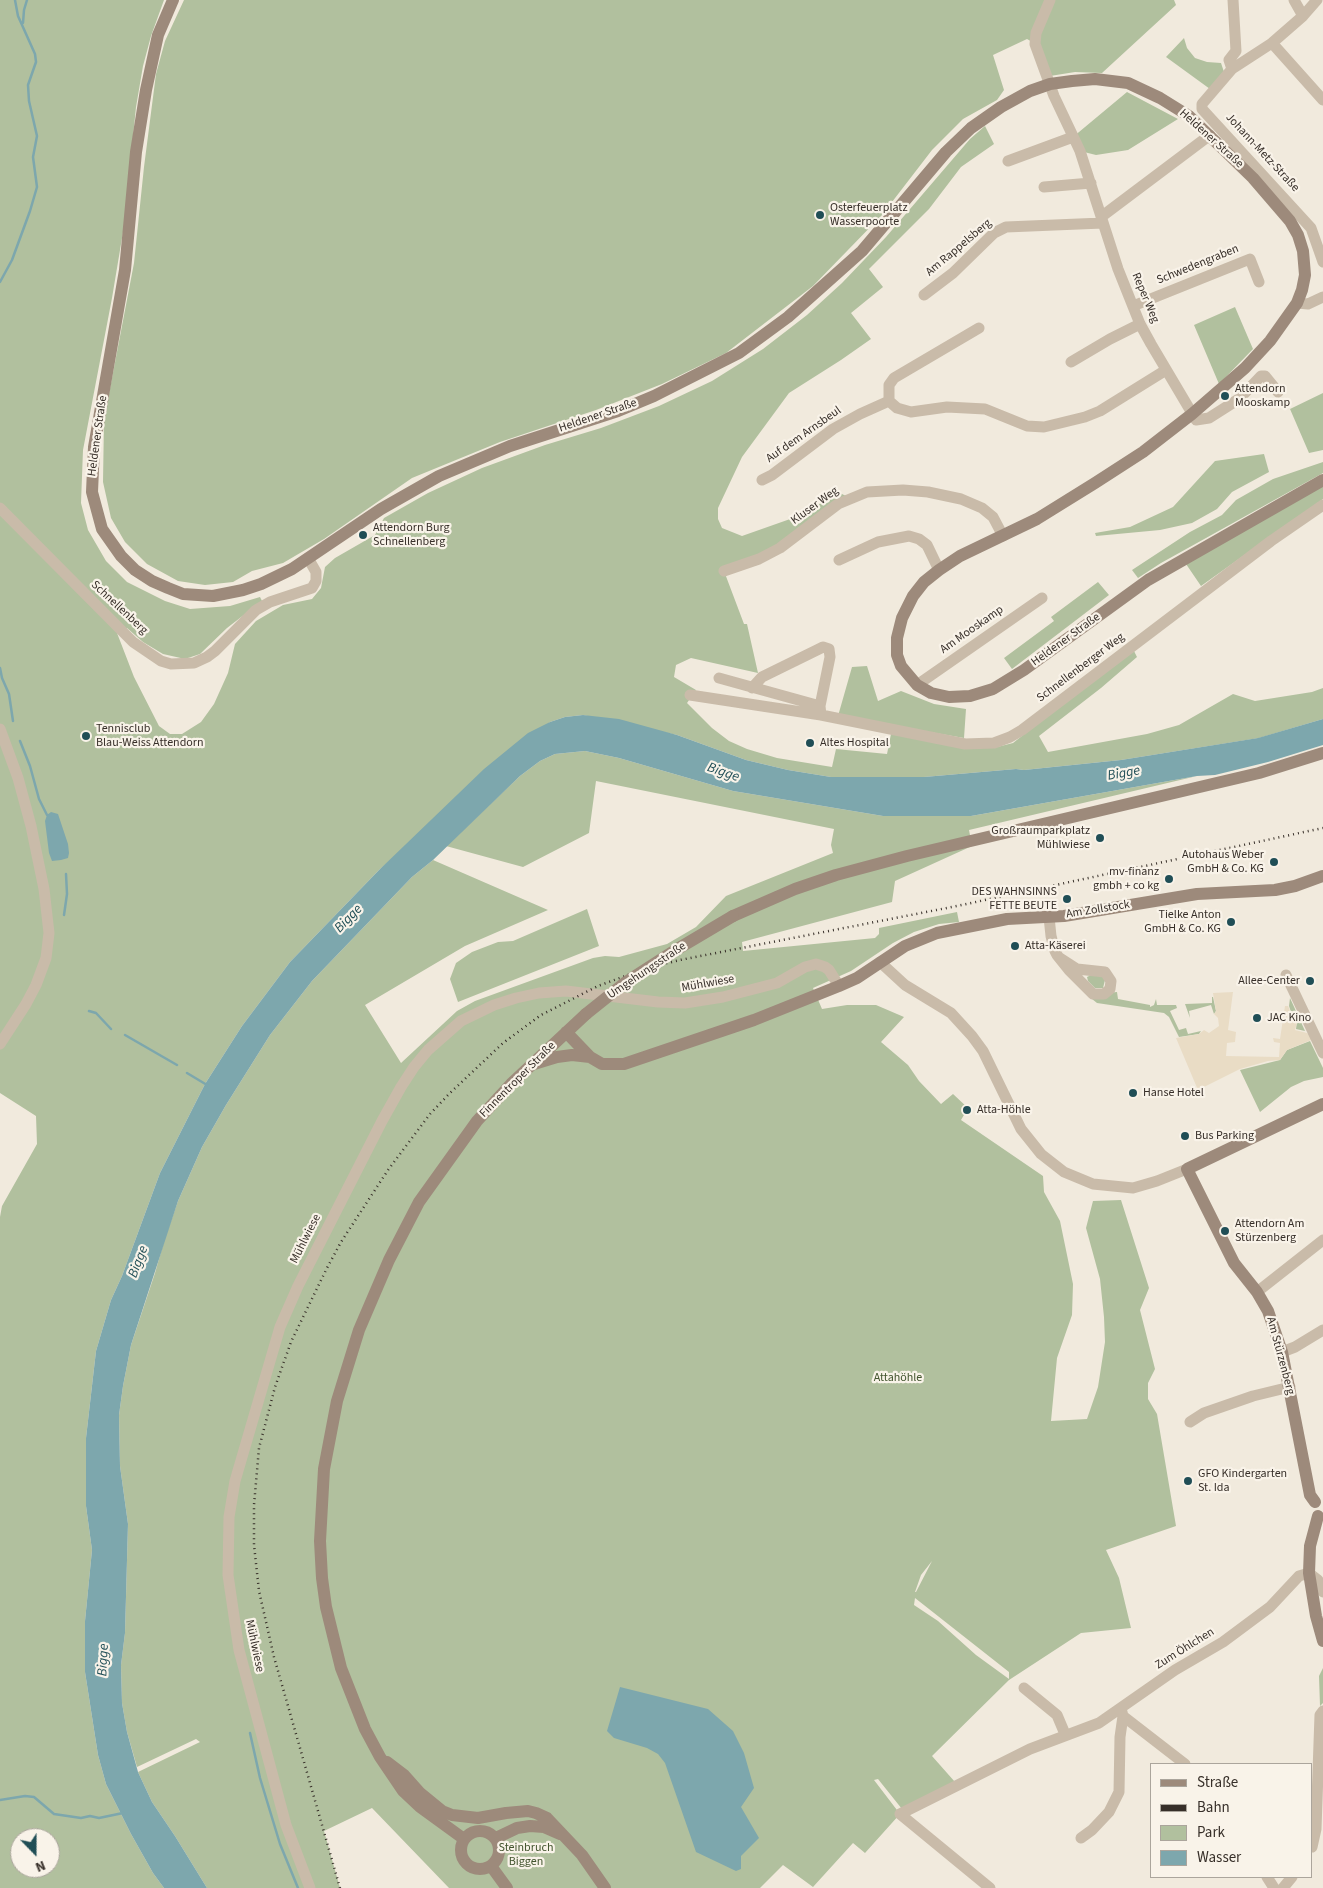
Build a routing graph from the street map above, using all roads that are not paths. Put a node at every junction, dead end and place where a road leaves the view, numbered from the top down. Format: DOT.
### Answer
graph roads {
  1 [pos="173,0"];
  2 [pos="1050,0"];
  3 [pos="1233,0"];
  4 [pos="1294,0"];
  5 [pos="1317,0"];
  6 [pos="1303,16"];
  7 [pos="1272,43"];
  8 [pos="1232,69"];
  9 [pos="1050,84"];
  10 [pos="1323,100"];
  11 [pos="1210,135"];
  12 [pos="1073,137"];
  13 [pos="1008,161"];
  14 [pos="1091,184"];
  15 [pos="1044,186"];
  16 [pos="1102,220"];
  17 [pos="1323,262"];
  18 [pos="1259,282"];
  19 [pos="924,294"];
  20 [pos="1323,297"];
  21 [pos="1297,303"];
  22 [pos="1133,306"];
  23 [pos="1140,324"];
  24 [pos="979,328"];
  25 [pos="1071,362"];
  26 [pos="1166,370"];
  27 [pos="1278,392"];
  28 [pos="889,401"];
  29 [pos="1192,414"];
  30 [pos="762,480"];
  31 [pos="1323,480"];
  32 [pos="1323,505"];
  33 [pos="0,508"];
  34 [pos="1003,536"];
  35 [pos="308,558"];
  36 [pos="839,560"];
  37 [pos="939,570"];
  38 [pos="724,571"];
  39 [pos="1042,598"];
  40 [pos="719,678"];
  41 [pos="917,685"];
  42 [pos="752,688"];
  43 [pos="690,695"];
  44 [pos="821,711"];
  45 [pos="0,729"];
  46 [pos="1323,752"];
  47 [pos="1323,876"];
  48 [pos="1049,917"];
  49 [pos="1060,958"];
  50 [pos="880,962"];
  51 [pos="1097,970"];
  52 [pos="1286,975"];
  53 [pos="839,986"];
  54 [pos="1084,987"];
  55 [pos="566,1032"];
  56 [pos="0,1044"];
  57 [pos="1323,1053"];
  58 [pos="590,1057"];
  59 [pos="532,1065"];
  60 [pos="1323,1104"];
  61 [pos="1187,1170"];
  62 [pos="1323,1240"];
  63 [pos="1257,1292"];
  64 [pos="1323,1330"];
  65 [pos="1282,1352"];
  66 [pos="1290,1387"];
  67 [pos="1190,1422"];
  68 [pos="1319,1501"];
  69 [pos="1321,1516"];
  70 [pos="1308,1573"];
  71 [pos="1323,1592"];
  72 [pos="1323,1641"];
  73 [pos="1024,1688"];
  74 [pos="1323,1711"];
  75 [pos="1122,1712"];
  76 [pos="1066,1734"];
  77 [pos="380,1757"];
  78 [pos="1184,1763"];
  79 [pos="496,1838"];
  80 [pos="566,1838"];
  81 [pos="1080,1838"];
  82 [pos="464,1839"];
  83 [pos="1313,1842"];
  84 [pos="491,1866"];
  85 [pos="1291,1878"];
  86 [pos="310,1888"];
  87 [pos="507,1888"];
  88 [pos="605,1888"];
  89 [pos="990,1888"];
  90 [pos="1283,1888"];
  1 -- 35 [label="main road, Heldener Straße"];
  2 -- 9 [label="street, Reper Weg"];
  3 -- 8 [label="street"];
  4 -- 6 [label="street"];
  5 -- 6 [label="street"];
  6 -- 7 [label="street"];
  7 -- 8 [label="street"];
  7 -- 10 [label="street"];
  8 -- 17 [label="street, Johann-Metz-Straße"];
  9 -- 11 [label="main road, Heldener Straße"];
  9 -- 12 [label="street, Reper Weg"];
  9 -- 35 [label="main road, Heldener Straße"];
  11 -- 16 [label="street"];
  11 -- 21 [label="main road, Heldener Straße"];
  12 -- 13 [label="street"];
  12 -- 14 [label="street, Reper Weg"];
  14 -- 15 [label="street"];
  14 -- 16 [label="street, Reper Weg"];
  16 -- 19 [label="street, Am Rappelsberg"];
  16 -- 22 [label="street, Reper Weg"];
  18 -- 22 [label="street, Schwedengraben"];
  20 -- 21 [label="street"];
  21 -- 29 [label="main road, Heldener Straße"];
  22 -- 23 [label="street, Reper Weg"];
  23 -- 25 [label="street"];
  23 -- 26 [label="street, Reper Weg"];
  24 -- 28 [label="street"];
  26 -- 28 [label="street"];
  26 -- 29 [label="street, Reper Weg"];
  27 -- 29 [label="street"];
  28 -- 30 [label="street, Auf dem Arnsbeul"];
  29 -- 34 [label="main road, Heldener Straße"];
  31 -- 41 [label="main road, Heldener Straße"];
  32 -- 44 [label="street, Schnellenberger Weg"];
  33 -- 35 [label="street, Schnellenberg"];
  34 -- 37 [label="main road, Heldener Straße"];
  34 -- 38 [label="street, Kluser Weg"];
  36 -- 37 [label="street"];
  37 -- 41 [label="main road, Heldener Straße"];
  39 -- 41 [label="street, Am Mooskamp"];
  40 -- 42 [label="street, Schnellenberger Weg"];
  42 -- 44 [label="street, Schnellenberger Weg"];
  42 -- 44 [label="street"];
  43 -- 44 [label="street, Schnellenberger Weg"];
  45 -- 56 [label="street"];
  46 -- 55 [label="main road, Umgehungsstraße, bridge"];
  47 -- 48 [label="main road, Am Zollstock"];
  48 -- 49 [label="street"];
  48 -- 50 [label="main road, Am Zollstock"];
  49 -- 51 [label="street"];
  49 -- 54 [label="street"];
  50 -- 53 [label="main road, Finnentroper Straße"];
  50 -- 61 [label="street"];
  51 -- 54 [label="street"];
  51 -- 54 [label="street"];
  52 -- 57 [label="street"];
  53 -- 58 [label="main road, Finnentroper Straße"];
  53 -- 86 [label="street, Mühlwiese"];
  55 -- 58 [label="main road, Finnentroper Straße"];
  55 -- 59 [label="main road, Finnentroper Straße"];
  58 -- 59 [label="main road"];
  59 -- 77 [label="main road, Finnentroper Straße"];
  60 -- 61 [label="main road"];
  61 -- 63 [label="main road, Am Stürzenberg"];
  62 -- 63 [label="street"];
  63 -- 65 [label="main road, Am Stürzenberg"];
  64 -- 65 [label="street"];
  65 -- 66 [label="main road, Am Stürzenberg"];
  66 -- 67 [label="street"];
  66 -- 68 [label="main road, Am Stürzenberg"];
  68 -- 69 [label="main road, Am Stürzenberg"];
  69 -- 70 [label="main road"];
  70 -- 71 [label="street"];
  70 -- 72 [label="main road"];
  70 -- 75 [label="street, Zum Öhlchen"];
  73 -- 76 [label="street"];
  74 -- 83 [label="street"];
  75 -- 76 [label="street, Zum Öhlchen"];
  75 -- 78 [label="street"];
  75 -- 81 [label="street"];
  76 -- 89 [label="street, Zum Öhlchen"];
  77 -- 80 [label="main road"];
  77 -- 82 [label="main road, Finnentroper Straße"];
  79 -- 80 [label="main road"];
  79 -- 82 [label="main road"];
  79 -- 84 [label="main road"];
  80 -- 88 [label="main road"];
  82 -- 84 [label="main road"];
  84 -- 87 [label="main road"];
  85 -- 90 [label="street"];
}
